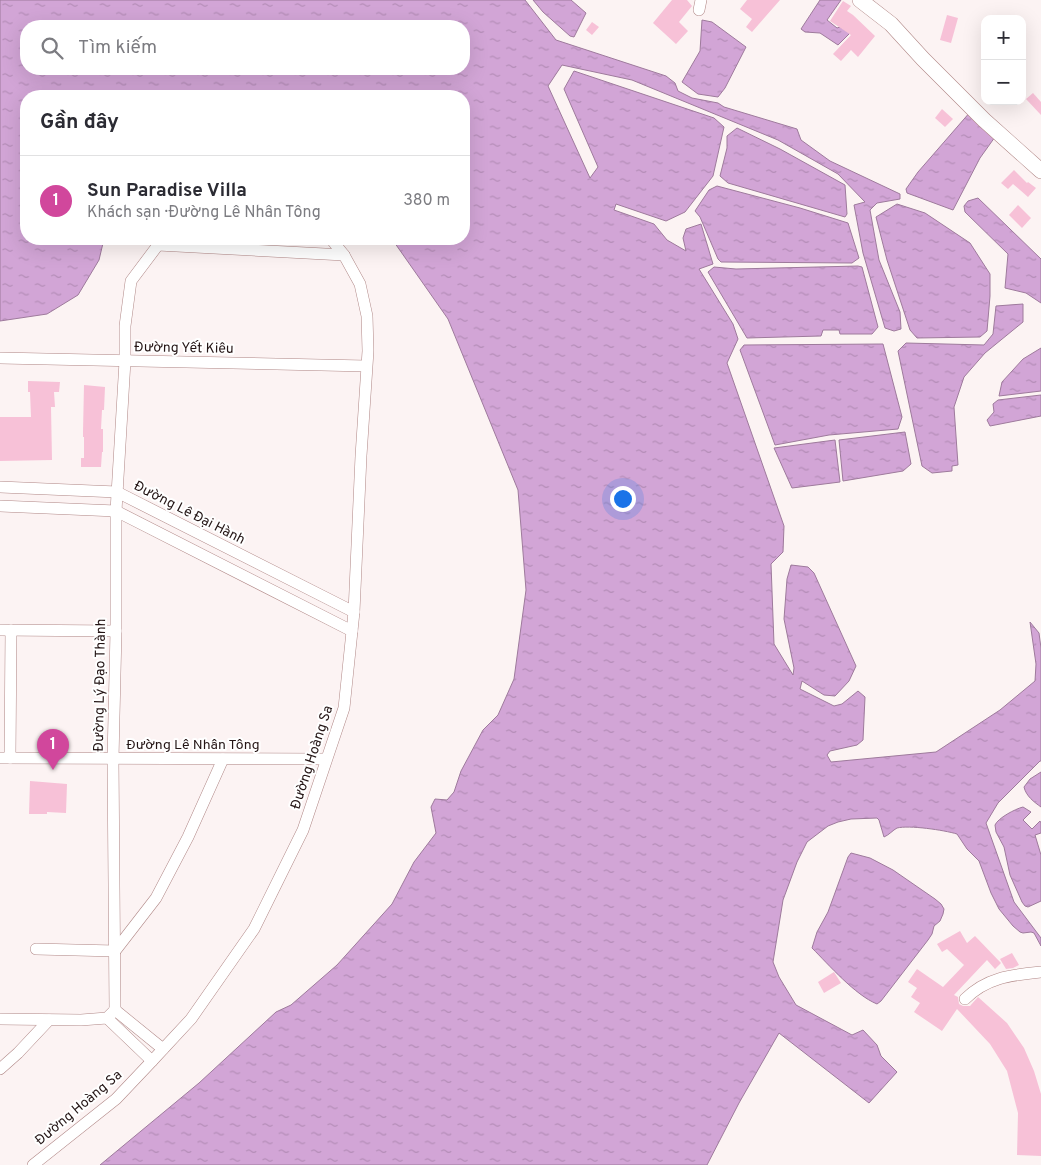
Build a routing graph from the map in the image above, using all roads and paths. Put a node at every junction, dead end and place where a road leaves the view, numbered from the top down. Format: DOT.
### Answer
graph roads {
  1 [pos="860,0"];
  2 [pos="1041,170"];
  3 [pos="160,245"];
  4 [pos="204,245"];
  5 [pos="336,245"];
  6 [pos="344,255"];
  7 [pos="0,358"];
  8 [pos="126,360"];
  9 [pos="366,366"];
  10 [pos="0,488"];
  11 [pos="117,492"];
  12 [pos="0,506"];
  13 [pos="116,511"];
  14 [pos="354,612"];
  15 [pos="5,630"];
  16 [pos="352,630"];
  17 [pos="116,631"];
  18 [pos="5,758"];
  19 [pos="113,759"];
  20 [pos="223,759"];
  21 [pos="326,759"];
  22 [pos="36,949"];
  23 [pos="115,951"];
  24 [pos="1041,972"];
  25 [pos="965,999"];
  26 [pos="111,1014"];
  27 [pos="0,1019"];
  28 [pos="49,1020"];
  29 [pos="163,1049"];
  30 [pos="152,1061"];
  31 [pos="0,1069"];
  32 [pos="33,1165"];
  1 -- 2 [label="street"];
  3 -- 8 [label="street"];
  4 -- 6 [label="street"];
  5 -- 6 [label="street, Đường Hoàng Sa"];
  6 -- 9 [label="street, Đường Hoàng Sa"];
  7 -- 8 [label="street, Đường Yết Kiêu"];
  8 -- 9 [label="street, Đường Yết Kiêu"];
  8 -- 11 [label="street, Đường Lý Đạo Thành"];
  9 -- 14 [label="street, Đường Hoàng Sa"];
  10 -- 11 [label="street, Đường Lê Đại Hành"];
  11 -- 13 [label="street, Đường Lý Đạo Thành"];
  11 -- 14 [label="street, Đường Lê Đại Hành"];
  12 -- 13 [label="street"];
  13 -- 16 [label="street"];
  13 -- 17 [label="street, Đường Lý Đạo Thành"];
  14 -- 16 [label="street, Đường Hoàng Sa"];
  15 -- 17 [label="street"];
  15 -- 18 [label="street"];
  16 -- 21 [label="street, Đường Hoàng Sa"];
  17 -- 19 [label="street, Đường Lý Đạo Thành"];
  18 -- 19 [label="street, Đường Lê Nhân Tông"];
  19 -- 20 [label="street, Đường Lê Nhân Tông"];
  19 -- 23 [label="street, Đường Lý Đạo Thành"];
  20 -- 21 [label="street, Đường Lê Nhân Tông"];
  20 -- 23 [label="street"];
  21 -- 29 [label="street, Đường Hoàng Sa"];
  22 -- 23 [label="street"];
  23 -- 26 [label="street, Đường Lý Đạo Thành"];
  24 -- 25 [label="street"];
  26 -- 28 [label="street"];
  26 -- 29 [label="street"];
  26 -- 30 [label="street"];
  27 -- 28 [label="street"];
  28 -- 31 [label="street"];
  29 -- 30 [label="street, Đường Hoàng Sa"];
  30 -- 32 [label="street, Đường Hoàng Sa"];
}
